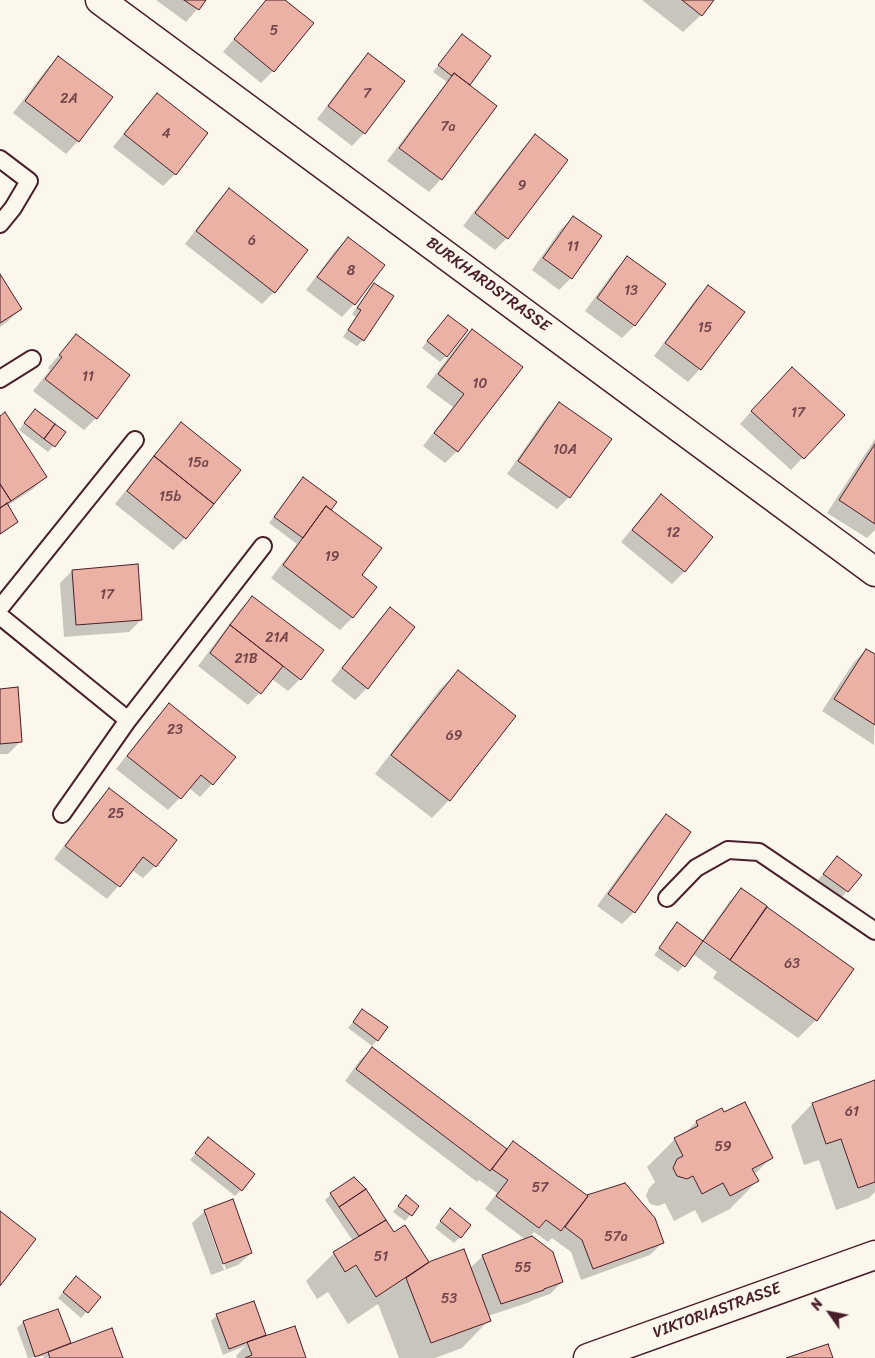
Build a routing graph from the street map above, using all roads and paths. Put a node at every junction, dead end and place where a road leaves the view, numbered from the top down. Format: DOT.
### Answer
graph roads {
  1 [pos="100,0"];
  2 [pos="0,160"];
  3 [pos="0,224"];
  4 [pos="32,359"];
  5 [pos="0,379"];
  6 [pos="135,440"];
  7 [pos="263,546"];
  8 [pos="875,572"];
  9 [pos="0,608"];
  10 [pos="0,616"];
  11 [pos="128,720"];
  12 [pos="62,814"];
  13 [pos="667,898"];
  14 [pos="875,931"];
  15 [pos="875,1255"];
  16 [pos="588,1358"];
  1 -- 8 [label="street, BURKHARDSTRASSE"];
  2 -- 3 [label="lane"];
  4 -- 5 [label="lane"];
  6 -- 9 [label="lane"];
  7 -- 11 [label="lane"];
  10 -- 11 [label="lane"];
  11 -- 12 [label="lane"];
  13 -- 14 [label="lane"];
  15 -- 16 [label="street, VIKTORIASTRASSE"];
}
